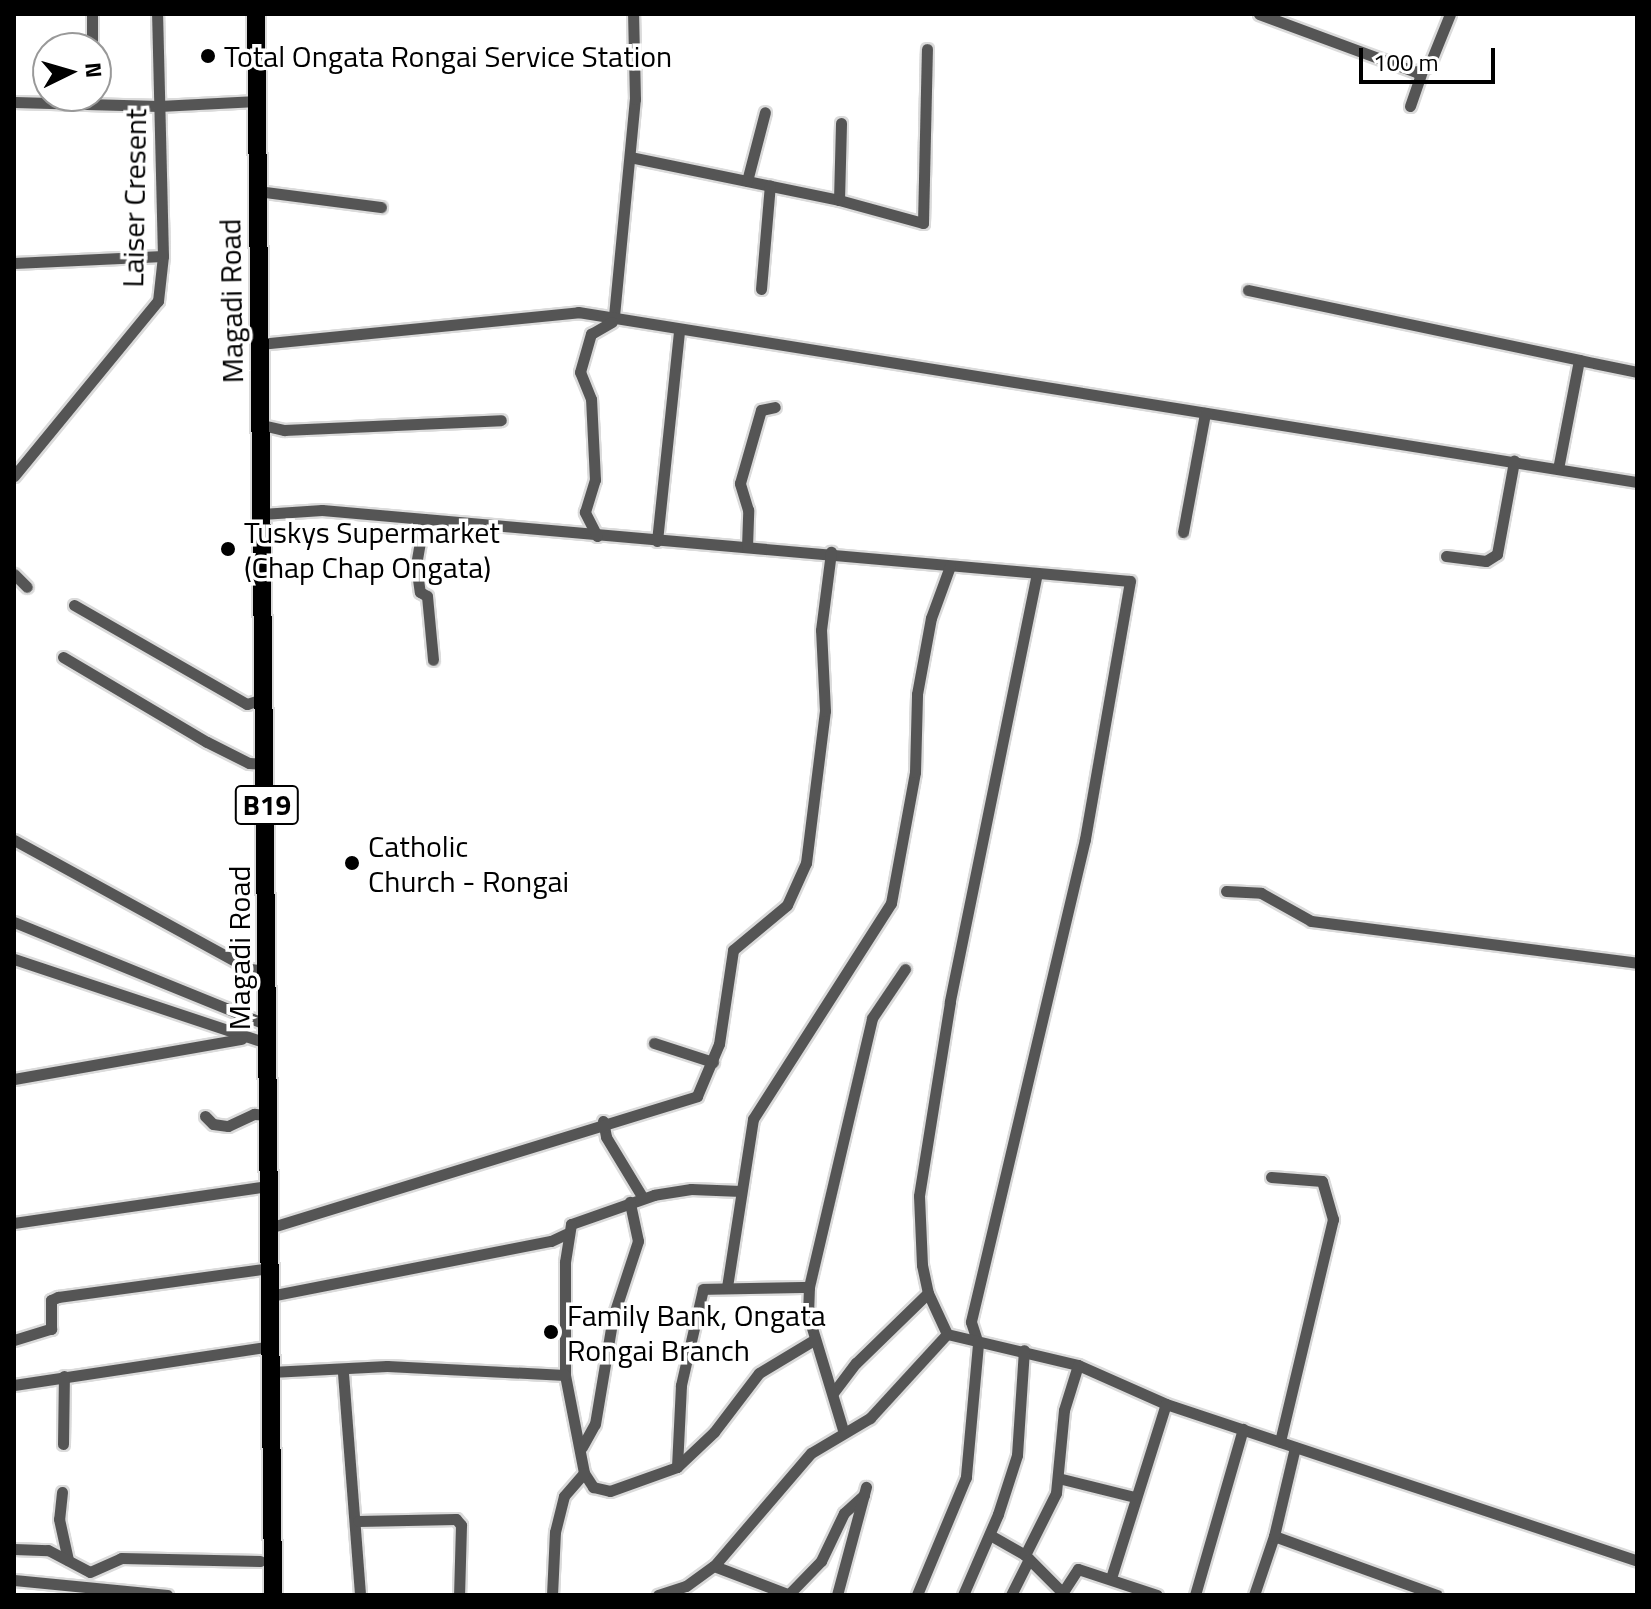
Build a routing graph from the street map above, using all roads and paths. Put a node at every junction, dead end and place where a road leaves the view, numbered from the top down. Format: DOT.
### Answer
graph roads {
  1 [pos="157,14"];
  2 [pos="256,14"];
  3 [pos="633,14"];
  4 [pos="1260,14"];
  5 [pos="1450,14"];
  6 [pos="927,49"];
  7 [pos="1422,72"];
  8 [pos="257,101"];
  9 [pos="112,102"];
  10 [pos="159,106"];
  11 [pos="1410,106"];
  12 [pos="765,112"];
  13 [pos="841,123"];
  14 [pos="630,157"];
  15 [pos="747,181"];
  16 [pos="770,185"];
  17 [pos="257,191"];
  18 [pos="839,200"];
  19 [pos="381,207"];
  20 [pos="163,256"];
  21 [pos="14,263"];
  22 [pos="761,289"];
  23 [pos="1248,290"];
  24 [pos="613,319"];
  25 [pos="679,331"];
  26 [pos="260,344"];
  27 [pos="1579,360"];
  28 [pos="1637,372"];
  29 [pos="775,407"];
  30 [pos="1205,413"];
  31 [pos="501,420"];
  32 [pos="262,425"];
  33 [pos="1514,461"];
  34 [pos="1558,469"];
  35 [pos="14,476"];
  36 [pos="1637,482"];
  37 [pos="262,514"];
  38 [pos="424,519"];
  39 [pos="1183,532"];
  40 [pos="597,536"];
  41 [pos="657,541"];
  42 [pos="747,547"];
  43 [pos="831,552"];
  44 [pos="1446,556"];
  45 [pos="950,566"];
  46 [pos="1037,573"];
  47 [pos="14,574"];
  48 [pos="27,587"];
  49 [pos="74,605"];
  50 [pos="63,657"];
  51 [pos="433,660"];
  52 [pos="265,698"];
  53 [pos="266,764"];
  54 [pos="14,840"];
  55 [pos="1226,891"];
  56 [pos="14,922"];
  57 [pos="14,959"];
  58 [pos="1637,963"];
  59 [pos="905,969"];
  60 [pos="268,971"];
  61 [pos="268,1034"];
  62 [pos="244,1039"];
  63 [pos="654,1043"];
  64 [pos="713,1062"];
  65 [pos="14,1079"];
  66 [pos="269,1115"];
  67 [pos="205,1116"];
  68 [pos="603,1121"];
  69 [pos="1271,1177"];
  70 [pos="269,1186"];
  71 [pos="741,1191"];
  72 [pos="643,1198"];
  73 [pos="630,1202"];
  74 [pos="14,1223"];
  75 [pos="269,1228"];
  76 [pos="566,1234"];
  77 [pos="269,1268"];
  78 [pos="727,1287"];
  79 [pos="809,1287"];
  80 [pos="928,1293"];
  81 [pos="270,1296"];
  82 [pos="947,1334"];
  83 [pos="14,1340"];
  84 [pos="814,1340"];
  85 [pos="978,1344"];
  86 [pos="271,1346"];
  87 [pos="1024,1350"];
  88 [pos="1078,1365"];
  89 [pos="271,1372"];
  90 [pos="343,1373"];
  91 [pos="565,1375"];
  92 [pos="64,1376"];
  93 [pos="14,1385"];
  94 [pos="833,1393"];
  95 [pos="1166,1404"];
  96 [pos="1243,1429"];
  97 [pos="843,1430"];
  98 [pos="1280,1442"];
  99 [pos="63,1444"];
  100 [pos="582,1447"];
  101 [pos="1295,1447"];
  102 [pos="677,1467"];
  103 [pos="584,1473"];
  104 [pos="1058,1478"];
  105 [pos="62,1492"];
  106 [pos="1135,1497"];
  107 [pos="358,1521"];
  108 [pos="990,1535"];
  109 [pos="1274,1536"];
  110 [pos="14,1549"];
  111 [pos="1027,1557"];
  112 [pos="68,1560"];
  113 [pos="260,1561"];
  114 [pos="1637,1561"];
  115 [pos="714,1566"];
  116 [pos="1111,1578"];
  117 [pos="14,1580"];
  118 [pos="1061,1593"];
  119 [pos="167,1595"];
  120 [pos="273,1595"];
  121 [pos="360,1595"];
  122 [pos="459,1595"];
  123 [pos="552,1595"];
  124 [pos="658,1595"];
  125 [pos="790,1595"];
  126 [pos="837,1595"];
  127 [pos="917,1595"];
  128 [pos="963,1595"];
  129 [pos="1011,1595"];
  130 [pos="1157,1595"];
  131 [pos="1195,1595"];
  132 [pos="1254,1595"];
  133 [pos="1437,1595"];
  1 -- 10 [label="street, Laiser Cresent"];
  2 -- 8 [label="highway, Magadi Road / B19"];
  3 -- 14 [label="street"];
  4 -- 7 [label="street"];
  5 -- 7 [label="street"];
  6 -- 18 [label="street"];
  7 -- 11 [label="street"];
  8 -- 10 [label="street"];
  8 -- 17 [label="highway, Magadi Road / B19"];
  9 -- 10 [label="street"];
  10 -- 20 [label="street, Laiser Cresent"];
  12 -- 15 [label="street"];
  13 -- 18 [label="street"];
  14 -- 15 [label="street"];
  14 -- 24 [label="street"];
  15 -- 16 [label="street"];
  16 -- 18 [label="street"];
  16 -- 22 [label="street"];
  17 -- 19 [label="street"];
  17 -- 26 [label="highway, Magadi Road / B19"];
  20 -- 21 [label="street"];
  20 -- 35 [label="street, Laiser Cresent"];
  23 -- 27 [label="street"];
  24 -- 25 [label="street"];
  24 -- 26 [label="street"];
  24 -- 40 [label="street"];
  25 -- 30 [label="street"];
  25 -- 41 [label="street"];
  26 -- 32 [label="highway, Magadi Road / B19"];
  27 -- 28 [label="street"];
  27 -- 34 [label="street"];
  29 -- 42 [label="street"];
  30 -- 33 [label="street"];
  30 -- 39 [label="street"];
  31 -- 32 [label="street"];
  32 -- 37 [label="highway, Magadi Road / B19"];
  33 -- 34 [label="street"];
  33 -- 44 [label="street"];
  34 -- 36 [label="street"];
  37 -- 38 [label="street"];
  37 -- 52 [label="highway, Magadi Road / B19"];
  38 -- 40 [label="street"];
  38 -- 51 [label="street"];
  40 -- 41 [label="street"];
  41 -- 42 [label="street"];
  42 -- 43 [label="street"];
  43 -- 45 [label="street"];
  43 -- 64 [label="street"];
  45 -- 46 [label="street"];
  45 -- 71 [label="street"];
  46 -- 80 [label="street"];
  46 -- 85 [label="street"];
  47 -- 48 [label="street"];
  49 -- 52 [label="street"];
  50 -- 53 [label="street"];
  52 -- 53 [label="highway, Magadi Road / B19"];
  53 -- 60 [label="highway, Magadi Road / B19"];
  54 -- 60 [label="street"];
  55 -- 58 [label="street"];
  56 -- 61 [label="street"];
  57 -- 62 [label="street"];
  59 -- 79 [label="street"];
  60 -- 61 [label="highway, Magadi Road / B19"];
  61 -- 62 [label="street"];
  61 -- 66 [label="highway, Magadi Road / B19"];
  62 -- 65 [label="street"];
  63 -- 64 [label="street"];
  64 -- 68 [label="street"];
  66 -- 67 [label="street"];
  66 -- 70 [label="highway, Magadi Road / B19"];
  68 -- 72 [label="street"];
  68 -- 75 [label="street"];
  69 -- 98 [label="street"];
  70 -- 74 [label="street"];
  70 -- 75 [label="highway, Magadi Road / B19"];
  71 -- 72 [label="street"];
  71 -- 78 [label="street"];
  72 -- 73 [label="street"];
  73 -- 76 [label="street"];
  73 -- 100 [label="street"];
  75 -- 77 [label="highway, Magadi Road / B19"];
  76 -- 81 [label="street"];
  76 -- 91 [label="street"];
  77 -- 81 [label="highway, Magadi Road / B19"];
  77 -- 83 [label="street"];
  78 -- 79 [label="street"];
  78 -- 102 [label="street"];
  79 -- 84 [label="street"];
  80 -- 82 [label="street"];
  80 -- 94 [label="street"];
  81 -- 86 [label="highway, Magadi Road / B19"];
  82 -- 85 [label="street"];
  82 -- 97 [label="street"];
  84 -- 94 [label="street"];
  84 -- 102 [label="street"];
  85 -- 87 [label="street"];
  85 -- 127 [label="street"];
  86 -- 89 [label="highway, Magadi Road / B19"];
  86 -- 92 [label="street"];
  87 -- 88 [label="street"];
  87 -- 108 [label="street"];
  88 -- 95 [label="street"];
  88 -- 104 [label="street"];
  89 -- 90 [label="street"];
  89 -- 120 [label="highway, Magadi Road / B19"];
  90 -- 91 [label="street"];
  90 -- 107 [label="street"];
  91 -- 100 [label="street"];
  92 -- 93 [label="street"];
  92 -- 99 [label="street"];
  94 -- 97 [label="street"];
  95 -- 96 [label="street"];
  95 -- 106 [label="street"];
  96 -- 98 [label="street"];
  96 -- 131 [label="street"];
  97 -- 115 [label="street"];
  98 -- 101 [label="street"];
  100 -- 103 [label="street"];
  101 -- 109 [label="street"];
  101 -- 114 [label="street"];
  102 -- 103 [label="street"];
  103 -- 123 [label="street"];
  104 -- 106 [label="street"];
  104 -- 111 [label="street"];
  105 -- 112 [label="street"];
  106 -- 116 [label="street"];
  107 -- 121 [label="street"];
  107 -- 122 [label="street"];
  108 -- 111 [label="street"];
  108 -- 128 [label="street"];
  109 -- 132 [label="street"];
  109 -- 133 [label="street"];
  110 -- 112 [label="street"];
  111 -- 118 [label="street"];
  111 -- 129 [label="street"];
  112 -- 113 [label="street"];
  115 -- 124 [label="street"];
  115 -- 125 [label="street"];
  116 -- 118 [label="street"];
  116 -- 130 [label="street"];
  117 -- 119 [label="street"];
  125 -- 126 [label="street"];
}
